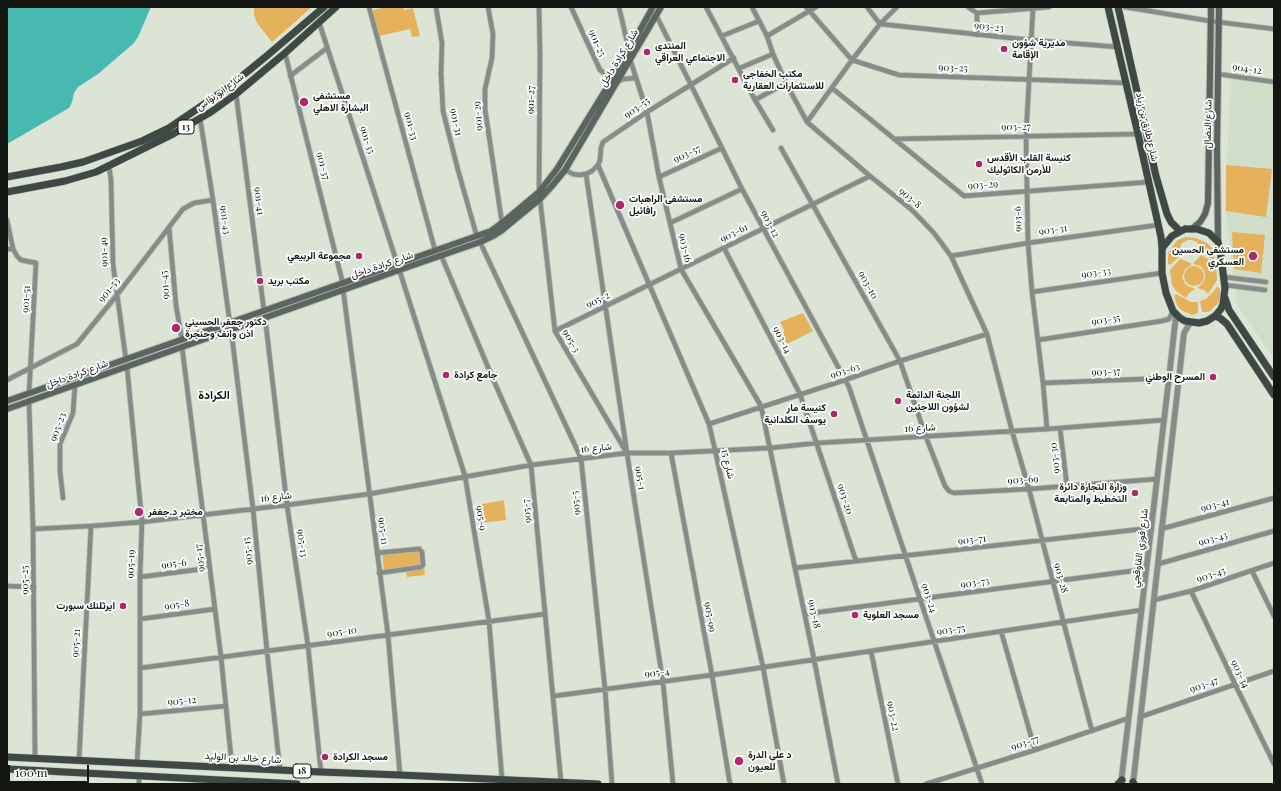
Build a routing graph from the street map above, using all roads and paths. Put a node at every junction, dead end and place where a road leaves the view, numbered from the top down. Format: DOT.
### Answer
graph roads {
  1 [pos="324,7"];
  2 [pos="336,7"];
  3 [pos="369,7"];
  4 [pos="436,7"];
  5 [pos="488,7"];
  6 [pos="539,7"];
  7 [pos="571,7"];
  8 [pos="619,7"];
  9 [pos="654,7"];
  10 [pos="661,7"];
  11 [pos="706,7"];
  12 [pos="752,7"];
  13 [pos="816,7"];
  14 [pos="867,7"];
  15 [pos="897,7"];
  16 [pos="968,7"];
  17 [pos="1049,7"];
  18 [pos="1108,7"];
  19 [pos="1118,7"];
  20 [pos="1125,7"];
  21 [pos="1211,7"];
  22 [pos="1219,7"];
  23 [pos="1033,8"];
  24 [pos="808,9"];
  25 [pos="977,14"];
  26 [pos="656,15"];
  27 [pos="759,21"];
  28 [pos="1210,21"];
  29 [pos="1218,21"];
  30 [pos="319,22"];
  31 [pos="880,24"];
  32 [pos="1274,29"];
  33 [pos="977,35"];
  34 [pos="722,36"];
  35 [pos="767,36"];
  36 [pos="1030,40"];
  37 [pos="1118,47"];
  38 [pos="328,48"];
  39 [pos="629,50"];
  40 [pos="285,53"];
  41 [pos="773,54"];
  42 [pos="734,58"];
  43 [pos="630,59"];
  44 [pos="852,60"];
  45 [pos="740,68"];
  46 [pos="616,73"];
  47 [pos="1218,74"];
  48 [pos="290,76"];
  49 [pos="636,78"];
  50 [pos="1028,80"];
  51 [pos="1274,82"];
  52 [pos="616,83"];
  53 [pos="786,83"];
  54 [pos="1127,83"];
  55 [pos="691,84"];
  56 [pos="832,88"];
  57 [pos="236,94"];
  58 [pos="756,100"];
  59 [pos="647,112"];
  60 [pos="200,118"];
  61 [pos="186,122"];
  62 [pos="807,122"];
  63 [pos="773,130"];
  64 [pos="1138,134"];
  65 [pos="1026,136"];
  66 [pos="894,139"];
  67 [pos="722,148"];
  68 [pos="781,148"];
  69 [pos="598,165"];
  70 [pos="109,166"];
  71 [pos="565,170"];
  72 [pos="586,174"];
  73 [pos="870,176"];
  74 [pos="7,177"];
  75 [pos="659,177"];
  76 [pos="1149,182"];
  77 [pos="742,189"];
  78 [pos="1026,191"];
  79 [pos="7,192"];
  80 [pos="539,196"];
  81 [pos="213,200"];
  82 [pos="813,205"];
  83 [pos="7,220"];
  84 [pos="670,223"];
  85 [pos="502,224"];
  86 [pos="1158,225"];
  87 [pos="169,227"];
  88 [pos="762,228"];
  89 [pos="1192,229"];
  90 [pos="1180,231"];
  91 [pos="479,239"];
  92 [pos="1218,242"];
  93 [pos="1028,243"];
  94 [pos="724,248"];
  95 [pos="7,249"];
  96 [pos="13,249"];
  97 [pos="436,250"];
  98 [pos="1162,251"];
  99 [pos="441,255"];
  100 [pos="951,256"];
  101 [pos="398,266"];
  102 [pos="681,269"];
  103 [pos="1162,273"];
  104 [pos="1224,277"];
  105 [pos="1266,282"];
  106 [pos="650,285"];
  107 [pos="1225,285"];
  108 [pos="343,287"];
  109 [pos="1265,290"];
  110 [pos="1032,292"];
  111 [pos="117,295"];
  112 [pos="1225,296"];
  113 [pos="606,306"];
  114 [pos="1174,313"];
  115 [pos="265,314"];
  116 [pos="1215,316"];
  117 [pos="1190,323"];
  118 [pos="230,326"];
  119 [pos="555,331"];
  120 [pos="987,334"];
  121 [pos="1038,340"];
  122 [pos="182,344"];
  123 [pos="900,361"];
  124 [pos="126,363"];
  125 [pos="31,367"];
  126 [pos="1274,377"];
  127 [pos="1169,378"];
  128 [pos="7,380"];
  129 [pos="846,380"];
  130 [pos="1043,384"];
  131 [pos="75,385"];
  132 [pos="29,394"];
  133 [pos="800,394"];
  134 [pos="1274,395"];
  135 [pos="29,401"];
  136 [pos="7,402"];
  137 [pos="761,406"];
  138 [pos="7,409"];
  139 [pos="1164,420"];
  140 [pos="709,424"];
  141 [pos="1060,428"];
  142 [pos="1047,429"];
  143 [pos="1012,431"];
  144 [pos="926,437"];
  145 [pos="868,440"];
  146 [pos="817,443"];
  147 [pos="770,448"];
  148 [pos="715,450"];
  149 [pos="627,453"];
  150 [pos="671,453"];
  151 [pos="581,458"];
  152 [pos="531,465"];
  153 [pos="465,476"];
  154 [pos="1157,479"];
  155 [pos="1067,486"];
  156 [pos="1030,489"];
  157 [pos="369,494"];
  158 [pos="64,498"];
  159 [pos="1274,498"];
  160 [pos="288,505"];
  161 [pos="253,509"];
  162 [pos="204,515"];
  163 [pos="142,522"];
  164 [pos="90,526"];
  165 [pos="1151,528"];
  166 [pos="33,529"];
  167 [pos="1162,529"];
  168 [pos="1274,531"];
  169 [pos="1042,541"];
  170 [pos="377,553"];
  171 [pos="906,556"];
  172 [pos="856,561"];
  173 [pos="1274,563"];
  174 [pos="1158,564"];
  175 [pos="210,568"];
  176 [pos="795,568"];
  177 [pos="1147,568"];
  178 [pos="1252,571"];
  179 [pos="379,573"];
  180 [pos="140,577"];
  181 [pos="1053,582"];
  182 [pos="7,586"];
  183 [pos="34,587"];
  184 [pos="1191,591"];
  185 [pos="920,599"];
  186 [pos="1154,600"];
  187 [pos="215,609"];
  188 [pos="1142,610"];
  189 [pos="545,614"];
  190 [pos="805,614"];
  191 [pos="1274,616"];
  192 [pos="140,619"];
  193 [pos="489,621"];
  194 [pos="1064,621"];
  195 [pos="1001,632"];
  196 [pos="388,635"];
  197 [pos="934,641"];
  198 [pos="308,646"];
  199 [pos="267,651"];
  200 [pos="871,651"];
  201 [pos="221,657"];
  202 [pos="814,659"];
  203 [pos="763,667"];
  204 [pos="140,668"];
  205 [pos="1274,671"];
  206 [pos="712,675"];
  207 [pos="663,682"];
  208 [pos="1235,684"];
  209 [pos="604,689"];
  210 [pos="554,696"];
  211 [pos="226,706"];
  212 [pos="140,714"];
  213 [pos="1140,717"];
  214 [pos="1129,718"];
  215 [pos="1092,730"];
  216 [pos="1035,750"];
  217 [pos="7,757"];
  218 [pos="35,758"];
  219 [pos="79,760"];
  220 [pos="137,763"];
  221 [pos="1274,764"];
  222 [pos="232,767"];
  223 [pos="976,768"];
  224 [pos="7,769"];
  225 [pos="280,770"];
  226 [pos="321,772"];
  227 [pos="139,775"];
  228 [pos="400,775"];
  229 [pos="502,779"];
  230 [pos="561,782"];
  231 [pos="241,783"];
  232 [pos="1120,783"];
  233 [pos="1133,783"];
  234 [pos="139,784"];
  235 [pos="297,784"];
  236 [pos="598,784"];
  237 [pos="612,784"];
  238 [pos="673,784"];
  239 [pos="730,784"];
  240 [pos="784,784"];
  241 [pos="838,784"];
  242 [pos="898,784"];
  243 [pos="926,784"];
  244 [pos="982,784"];
  1 -- 61 [label="main road, شارع ابو نؤاس / 13"];
  2 -- 30 [label="main road, شارع ابو نؤاس / 13"];
  3 -- 97 [label="street, 901-33"];
  4 -- 91 [label="street, 901-31"];
  5 -- 85 [label="street, 901-29"];
  6 -- 80 [label="street, 901-27"];
  7 -- 46 [label="street, 901-25"];
  8 -- 39 [label="street"];
  9 -- 39 [label="main road, شارع كرادة داخل"];
  10 -- 26 [label="main road, شارع كرادة داخل"];
  11 -- 34 [label="street"];
  12 -- 27 [label="street, 903-8"];
  13 -- 24 [label="street"];
  14 -- 31 [label="street"];
  15 -- 31 [label="street"];
  16 -- 25 [label="street"];
  17 -- 23 [label="street"];
  18 -- 37 [label="main road, شارع طارق بن زياد"];
  19 -- 90 [label="main road, شارع طارق بن زياد"];
  20 -- 28 [label="street"];
  21 -- 28 [label="main road, شارع النضال"];
  22 -- 29 [label="main road, شارع النضال"];
  23 -- 25 [label="street"];
  23 -- 36 [label="street, 903-6"];
  24 -- 35 [label="street"];
  24 -- 44 [label="street"];
  25 -- 33 [label="street"];
  26 -- 43 [label="main road, شارع كرادة داخل"];
  26 -- 55 [label="street, 903-12"];
  27 -- 34 [label="street"];
  27 -- 35 [label="street, 903-8"];
  28 -- 29 [label="street"];
  28 -- 89 [label="main road, شارع النضال"];
  29 -- 32 [label="street"];
  29 -- 47 [label="main road, شارع النضال"];
  30 -- 38 [label="street, 901-35"];
  30 -- 40 [label="main road, شارع ابو نؤاس / 13"];
  31 -- 33 [label="street, 903-23"];
  31 -- 44 [label="street"];
  33 -- 36 [label="street, 903-23"];
  34 -- 42 [label="street"];
  35 -- 41 [label="street, 903-8"];
  36 -- 37 [label="street, 903-23"];
  36 -- 50 [label="street, 903-6"];
  37 -- 54 [label="main road, شارع طارق بن زياد"];
  38 -- 48 [label="street"];
  38 -- 101 [label="street, 901-35"];
  39 -- 46 [label="main road, شارع كرادة داخل"];
  40 -- 48 [label="street, 901-37"];
  40 -- 57 [label="main road, شارع ابو نؤاس / 13"];
  41 -- 45 [label="street"];
  41 -- 53 [label="street, 903-8"];
  42 -- 45 [label="street"];
  42 -- 55 [label="street, 903-55"];
  43 -- 49 [label="street, 903-16"];
  43 -- 52 [label="main road, شارع كرادة داخل"];
  44 -- 50 [label="street, 903-25"];
  44 -- 56 [label="street"];
  45 -- 58 [label="street"];
  46 -- 80 [label="main road, شارع كرادة داخل"];
  47 -- 51 [label="street, 904-12"];
  47 -- 92 [label="main road, شارع النضال"];
  48 -- 108 [label="street, 901-37"];
  49 -- 52 [label="street"];
  49 -- 59 [label="street, 903-16"];
  50 -- 54 [label="street, 903-25"];
  50 -- 65 [label="street, 903-6"];
  52 -- 71 [label="main road, شارع كرادة داخل"];
  53 -- 58 [label="street"];
  53 -- 62 [label="street, 903-8"];
  54 -- 64 [label="main road, شارع طارق بن زياد"];
  55 -- 59 [label="street, 903-55"];
  55 -- 67 [label="street, 903-12"];
  56 -- 62 [label="street"];
  56 -- 66 [label="street, 903-29"];
  57 -- 60 [label="main road, شارع ابو نؤاس / 13"];
  57 -- 115 [label="street, 901-41"];
  58 -- 63 [label="street"];
  59 -- 69 [label="street, 903-55"];
  59 -- 75 [label="street, 903-16"];
  60 -- 61 [label="main road, شارع ابو نؤاس / 13"];
  60 -- 81 [label="street, 901-43"];
  61 -- 70 [label="main road, شارع ابو نؤاس / 13"];
  61 -- 74 [label="main road, شارع ابو نؤاس / 13"];
  62 -- 73 [label="street, 903-8"];
  64 -- 65 [label="street, 903-27"];
  64 -- 76 [label="main road, شارع طارق بن زياد"];
  65 -- 66 [label="street, 903-27"];
  65 -- 78 [label="street, 903-6"];
  66 -- 78 [label="street, 903-29"];
  67 -- 75 [label="street, 903-57"];
  67 -- 77 [label="street, 903-12"];
  68 -- 82 [label="street, 903-10"];
  69 -- 72 [label="street"];
  69 -- 106 [label="street, شارع 15"];
  70 -- 79 [label="main road, شارع ابو نؤاس / 13"];
  70 -- 111 [label="street, 901-49"];
  71 -- 72 [label="street"];
  71 -- 80 [label="main road, شارع كرادة داخل"];
  72 -- 113 [label="street, 905-1"];
  73 -- 82 [label="street, 903-61"];
  73 -- 100 [label="street, 903-8"];
  75 -- 84 [label="street, 903-16"];
  76 -- 78 [label="street, 903-29"];
  76 -- 86 [label="main road, شارع طارق بن زياد"];
  77 -- 84 [label="street"];
  77 -- 88 [label="street, 903-12"];
  78 -- 93 [label="street, 903-6"];
  80 -- 85 [label="main road, شارع كرادة داخل"];
  80 -- 91 [label="main road, شارع كرادة داخل"];
  80 -- 119 [label="street, 905-3"];
  81 -- 87 [label="street, 901-53"];
  81 -- 118 [label="street, 901-43"];
  82 -- 88 [label="street, 903-61"];
  82 -- 123 [label="street, 903-10"];
  83 -- 96 [label="street"];
  84 -- 102 [label="street, 903-16"];
  85 -- 91 [label="main road, شارع كرادة داخل"];
  86 -- 93 [label="street, 903-31"];
  86 -- 98 [label="main road, شارع طارق بن زياد"];
  87 -- 111 [label="street, 901-53"];
  87 -- 122 [label="street, 901-45"];
  88 -- 94 [label="street, 903-61"];
  88 -- 129 [label="street, 903-12"];
  89 -- 90 [label="main road"];
  89 -- 92 [label="main road"];
  90 -- 98 [label="main road"];
  91 -- 97 [label="main road, شارع كرادة داخل"];
  91 -- 99 [label="main road, شارع كرادة داخل"];
  91 -- 151 [label="street, 905-5"];
  92 -- 104 [label="main road"];
  93 -- 100 [label="street, 903-31"];
  93 -- 110 [label="street, 903-6"];
  94 -- 102 [label="street, 903-61"];
  94 -- 133 [label="street, 903-14"];
  95 -- 96 [label="street"];
  96 -- 125 [label="street, 901-51"];
  97 -- 101 [label="main road, شارع كرادة داخل"];
  98 -- 103 [label="main road"];
  99 -- 101 [label="main road, شارع كرادة داخل"];
  99 -- 152 [label="street, 905-7"];
  100 -- 120 [label="street, 903-8"];
  101 -- 108 [label="main road, شارع كرادة داخل"];
  101 -- 153 [label="street, 905-9"];
  102 -- 106 [label="street, 903-61"];
  102 -- 137 [label="street, 903-16"];
  103 -- 110 [label="street, 903-33"];
  103 -- 114 [label="main road"];
  104 -- 105 [label="street"];
  104 -- 107 [label="main road"];
  106 -- 113 [label="street, 905-2"];
  106 -- 140 [label="street, شارع 15"];
  107 -- 109 [label="street"];
  107 -- 112 [label="main road"];
  108 -- 115 [label="main road, شارع كرادة داخل"];
  108 -- 157 [label="street, 905-11"];
  110 -- 121 [label="street, 903-6"];
  111 -- 124 [label="street, 901-49"];
  111 -- 125 [label="street, 901-53"];
  112 -- 116 [label="main road"];
  112 -- 126 [label="main road"];
  113 -- 119 [label="street, 905-2"];
  113 -- 149 [label="street, 905-1"];
  114 -- 117 [label="main road"];
  114 -- 121 [label="street, 903-35"];
  114 -- 127 [label="street, شارع فوزي القاوقجي"];
  115 -- 118 [label="main road, شارع كرادة داخل"];
  115 -- 160 [label="street, 905-13"];
  116 -- 117 [label="main road"];
  116 -- 134 [label="main road"];
  117 -- 167 [label="street, شارع فوزي القاوقجي"];
  118 -- 122 [label="main road, شارع كرادة داخل"];
  118 -- 161 [label="street, 905-15"];
  119 -- 149 [label="street, 905-3"];
  120 -- 123 [label="street, 903-63"];
  120 -- 143 [label="street, 903-8"];
  121 -- 130 [label="street, 903-6"];
  122 -- 124 [label="main road, شارع كرادة داخل"];
  122 -- 162 [label="street, 905-17"];
  123 -- 129 [label="street, 903-63"];
  123 -- 144 [label="street, 903-10"];
  124 -- 131 [label="main road, شارع كرادة داخل"];
  124 -- 132 [label="main road, شارع كرادة داخل"];
  124 -- 163 [label="street, 905-19"];
  125 -- 128 [label="street, 901-53"];
  125 -- 132 [label="street, 901-51"];
  127 -- 130 [label="street, 903-37"];
  127 -- 139 [label="street, شارع فوزي القاوقجي"];
  129 -- 133 [label="street, 903-63"];
  129 -- 145 [label="street, 903-12"];
  130 -- 142 [label="street, 903-6"];
  131 -- 135 [label="main road, شارع كرادة داخل"];
  131 -- 158 [label="street, 905-23"];
  132 -- 136 [label="main road, شارع كرادة داخل"];
  133 -- 137 [label="street, 903-63"];
  133 -- 146 [label="street, 903-14"];
  135 -- 138 [label="main road, شارع كرادة داخل"];
  135 -- 166 [label="street, 905-25"];
  137 -- 140 [label="street, 903-63"];
  137 -- 147 [label="street, 903-16"];
  139 -- 141 [label="street, شارع 16"];
  139 -- 154 [label="street, شارع فوزي القاوقجي"];
  140 -- 148 [label="street, شارع 15"];
  141 -- 142 [label="street, شارع 16"];
  141 -- 155 [label="street, 903-30"];
  142 -- 143 [label="street, شارع 16"];
  143 -- 144 [label="street, شارع 16"];
  143 -- 156 [label="street, 903-28"];
  144 -- 145 [label="street, شارع 16"];
  144 -- 156 [label="street, 903-69"];
  145 -- 146 [label="street, شارع 16"];
  145 -- 171 [label="street, 903-24"];
  146 -- 147 [label="street, شارع 16"];
  146 -- 172 [label="street, 903-20"];
  147 -- 148 [label="street, شارع 16"];
  147 -- 176 [label="street, 903-18"];
  148 -- 150 [label="street, شارع 16"];
  148 -- 203 [label="street, شارع 15"];
  149 -- 150 [label="street, شارع 16"];
  149 -- 151 [label="street, شارع 16"];
  149 -- 207 [label="street, 905-1"];
  150 -- 206 [label="street, 905-99"];
  151 -- 152 [label="street, شارع 16"];
  151 -- 209 [label="street, 905-5"];
  152 -- 153 [label="street, شارع 16"];
  152 -- 189 [label="street, 905-7"];
  153 -- 157 [label="street, شارع 16"];
  153 -- 193 [label="street, 905-9"];
  154 -- 155 [label="street, 903-69"];
  154 -- 165 [label="street, شارع فوزي القاوقجي"];
  155 -- 156 [label="street, 903-69"];
  156 -- 169 [label="street, 903-28"];
  157 -- 160 [label="street, شارع 16"];
  157 -- 170 [label="street, 905-11"];
  159 -- 167 [label="street, 903-41"];
  160 -- 161 [label="street, شارع 16"];
  160 -- 198 [label="street, 905-13"];
  161 -- 162 [label="street, شارع 16"];
  161 -- 199 [label="street, 905-15"];
  162 -- 163 [label="street, شارع 16"];
  162 -- 175 [label="street, 905-17"];
  163 -- 164 [label="street, شارع 16"];
  163 -- 180 [label="street, 905-19"];
  164 -- 166 [label="street, شارع 16"];
  164 -- 219 [label="street, 905-21"];
  165 -- 169 [label="street, 903-71"];
  165 -- 177 [label="street, شارع فوزي القاوقجي"];
  166 -- 183 [label="street, 905-25"];
  167 -- 174 [label="street, شارع فوزي القاوقجي"];
  168 -- 174 [label="street, 903-43"];
  169 -- 171 [label="street, 903-71"];
  169 -- 181 [label="street, 903-28"];
  170 -- 179 [label="street, 905-11"];
  170 -- 179 [label="street"];
  171 -- 172 [label="street, 903-71"];
  171 -- 185 [label="street, 903-24"];
  172 -- 176 [label="street, 903-71"];
  173 -- 178 [label="street, 903-45"];
  174 -- 186 [label="street, شارع فوزي القاوقجي"];
  175 -- 180 [label="street, 905-6"];
  175 -- 187 [label="street, 905-17"];
  176 -- 190 [label="street, 903-18"];
  177 -- 181 [label="street, 903-73"];
  177 -- 188 [label="street, شارع فوزي القاوقجي"];
  178 -- 184 [label="street, 903-45"];
  178 -- 191 [label="street"];
  179 -- 196 [label="street, 905-11"];
  180 -- 192 [label="street, 905-19"];
  181 -- 185 [label="street, 903-73"];
  181 -- 194 [label="street, 903-28"];
  182 -- 183 [label="street"];
  183 -- 218 [label="street, 905-25"];
  184 -- 186 [label="street, 903-45"];
  184 -- 208 [label="street, 903-34"];
  185 -- 190 [label="street, 903-73"];
  185 -- 197 [label="street, 903-24"];
  186 -- 213 [label="street, شارع فوزي القاوقجي"];
  187 -- 192 [label="street, 905-8"];
  187 -- 201 [label="street, 905-17"];
  188 -- 194 [label="street, 903-75"];
  188 -- 214 [label="street, شارع فوزي القاوقجي"];
  189 -- 193 [label="street, 905-10"];
  189 -- 210 [label="street, 905-7"];
  190 -- 202 [label="street, 903-18"];
  192 -- 204 [label="street, 905-19"];
  193 -- 196 [label="street, 905-10"];
  193 -- 229 [label="street, 905-9"];
  194 -- 195 [label="street, 903-75"];
  194 -- 215 [label="street, 903-28"];
  195 -- 197 [label="street, 903-75"];
  195 -- 216 [label="street"];
  196 -- 198 [label="street, 905-10"];
  196 -- 228 [label="street, 905-11"];
  197 -- 200 [label="street, 903-75"];
  197 -- 223 [label="street, 903-24"];
  198 -- 199 [label="street, 905-10"];
  198 -- 226 [label="street, 905-13"];
  199 -- 201 [label="street, 905-10"];
  199 -- 225 [label="street, 905-15"];
  200 -- 202 [label="street, 903-75"];
  200 -- 242 [label="street, 903-22"];
  201 -- 204 [label="street, 905-10"];
  201 -- 211 [label="street, 905-17"];
  202 -- 203 [label="street, 903-75"];
  202 -- 241 [label="street, 903-18"];
  203 -- 206 [label="street, 905-4"];
  203 -- 240 [label="street, شارع 15"];
  204 -- 212 [label="street, 905-19"];
  205 -- 208 [label="street, 903-47"];
  206 -- 207 [label="street, 905-4"];
  206 -- 239 [label="street, 905-99"];
  207 -- 209 [label="street, 905-4"];
  207 -- 238 [label="street, 905-1"];
  208 -- 213 [label="street, 903-47"];
  208 -- 221 [label="street, 903-34"];
  209 -- 210 [label="street, 905-4"];
  209 -- 237 [label="street, 905-5"];
  210 -- 230 [label="street, 905-7"];
  211 -- 212 [label="street, 905-12"];
  211 -- 222 [label="street, 905-17"];
  212 -- 220 [label="street, 905-19"];
  213 -- 233 [label="street, شارع فوزي القاوقجي"];
  214 -- 215 [label="street, 903-77"];
  214 -- 232 [label="street, شارع فوزي القاوقجي"];
  215 -- 216 [label="street, 903-77"];
  216 -- 223 [label="street, 903-77"];
  217 -- 218 [label="main road, شارع خالد بن الوليد / 18"];
  218 -- 219 [label="main road, شارع خالد بن الوليد / 18"];
  219 -- 220 [label="main road, شارع خالد بن الوليد / 18"];
  220 -- 222 [label="main road, شارع خالد بن الوليد / 18"];
  222 -- 225 [label="main road, شارع خالد بن الوليد / 18"];
  223 -- 243 [label="street, 903-77"];
  223 -- 244 [label="street, 903-24"];
  224 -- 227 [label="main road, 18"];
  225 -- 226 [label="main road, شارع خالد بن الوليد / 18"];
  226 -- 228 [label="main road, شارع خالد بن الوليد / 18"];
  227 -- 231 [label="main road, 18"];
  227 -- 234 [label="street"];
  228 -- 229 [label="main road, شارع خالد بن الوليد / 18"];
  229 -- 230 [label="main road, شارع خالد بن الوليد / 18"];
  230 -- 236 [label="main road, شارع خالد بن الوليد / 18"];
  231 -- 235 [label="main road, 18"];
}
